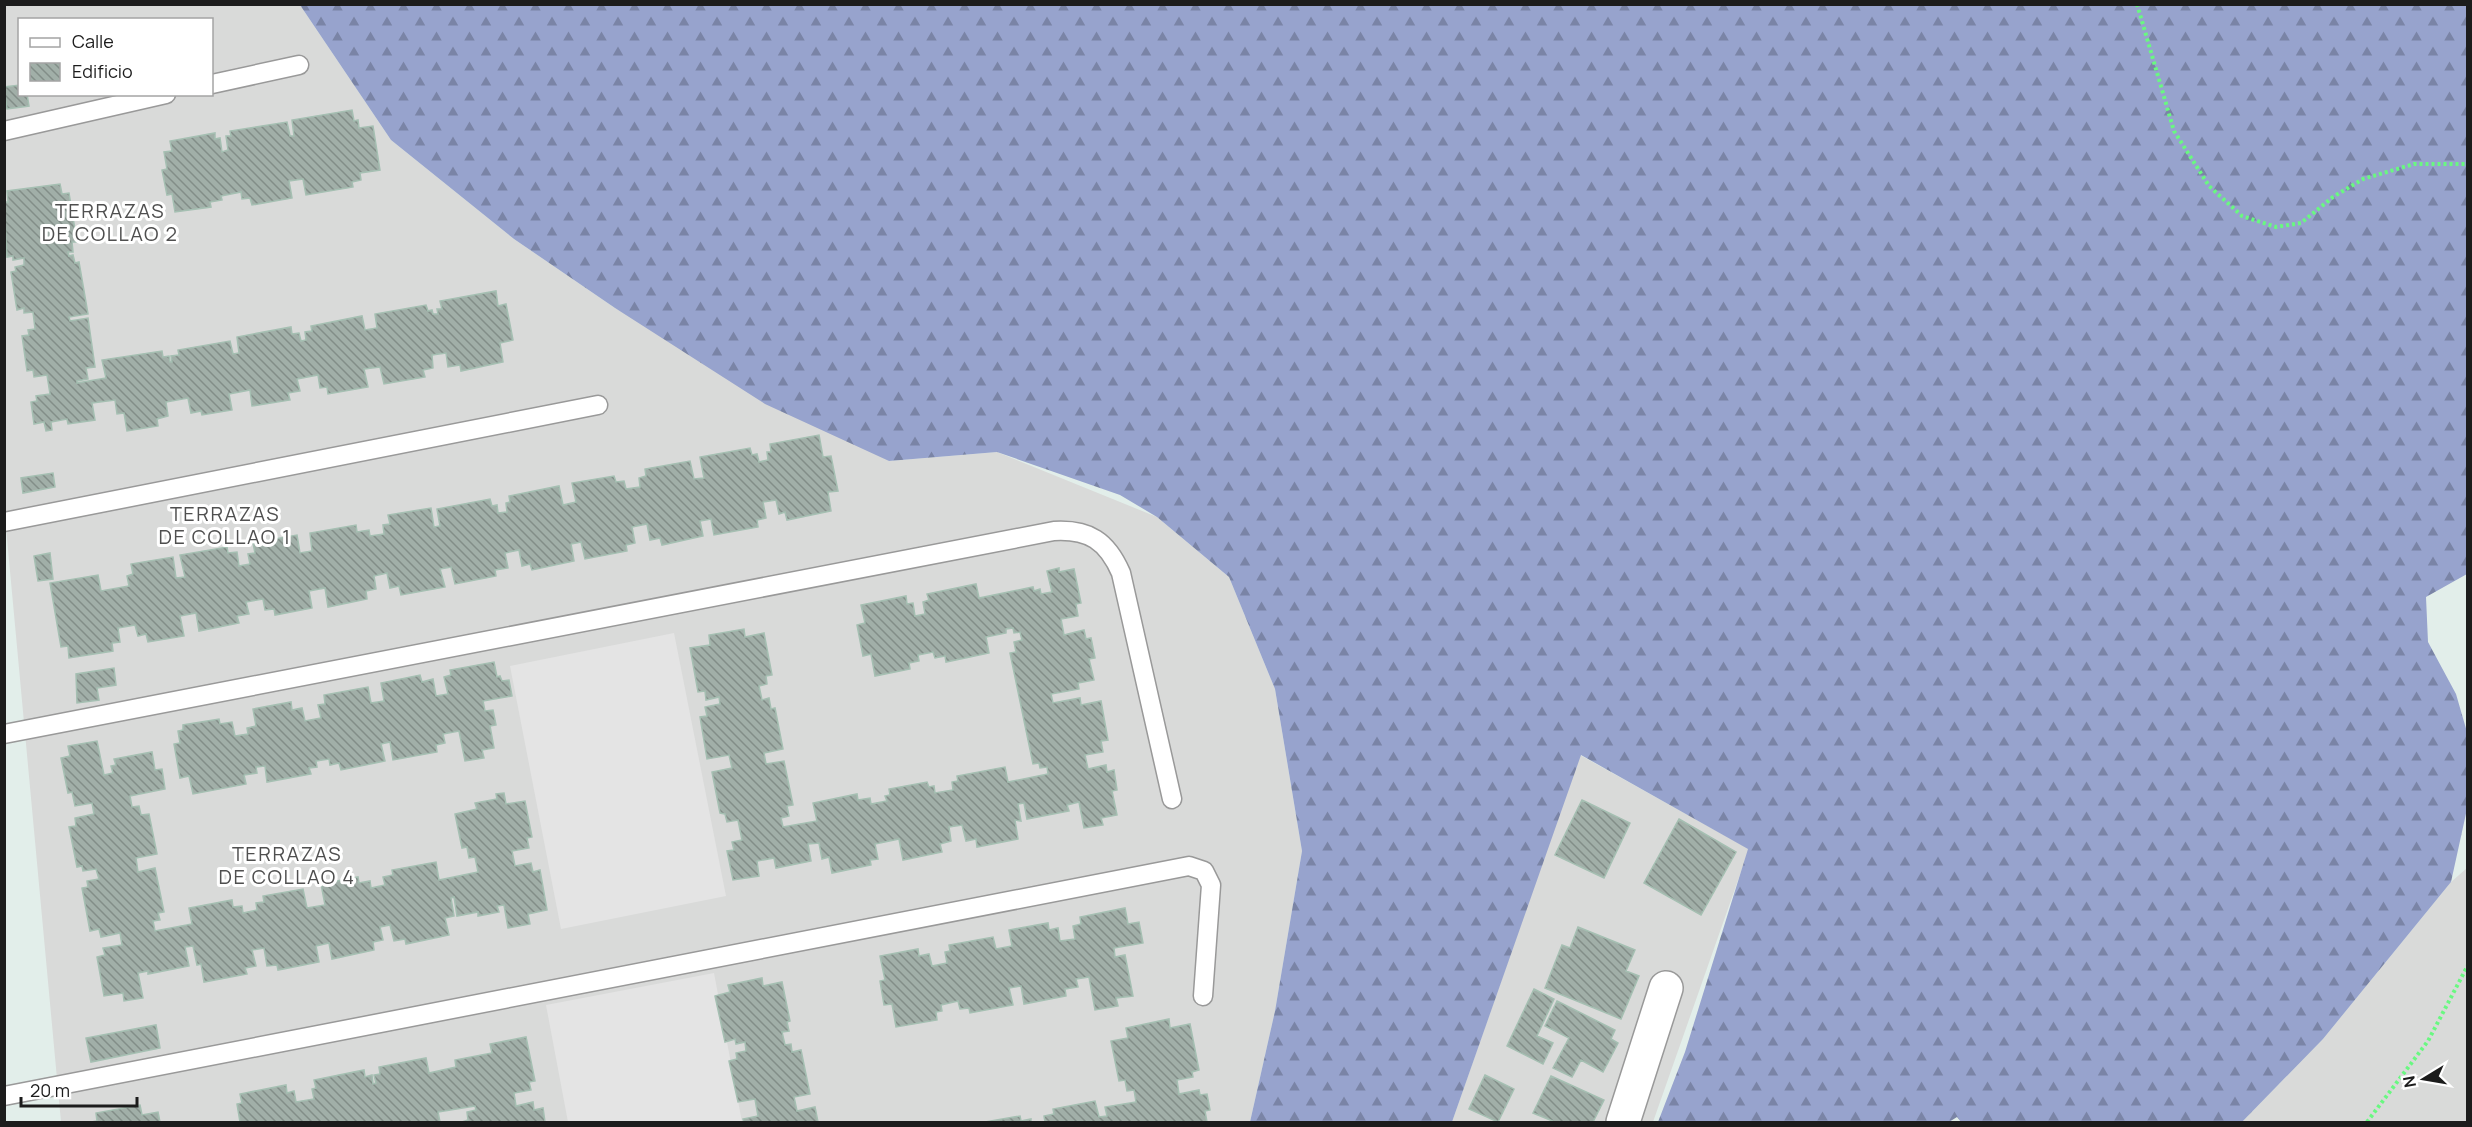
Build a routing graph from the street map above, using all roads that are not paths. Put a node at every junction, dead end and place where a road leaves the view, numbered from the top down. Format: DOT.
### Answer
graph roads {
  1 [pos="298,65"];
  2 [pos="213,84"];
  3 [pos="156,96"];
  4 [pos="4,130"];
  5 [pos="598,405"];
  6 [pos="4,522"];
  7 [pos="4,734"];
  8 [pos="1172,799"];
  9 [pos="1666,988"];
  10 [pos="1203,996"];
  11 [pos="4,1096"];
  12 [pos="1623,1122"];
  1 -- 2 [label="lane"];
  3 -- 4 [label="lane"];
  5 -- 6 [label="lane"];
  7 -- 8 [label="lane"];
  9 -- 12 [label="street"];
  10 -- 11 [label="lane"];
}
